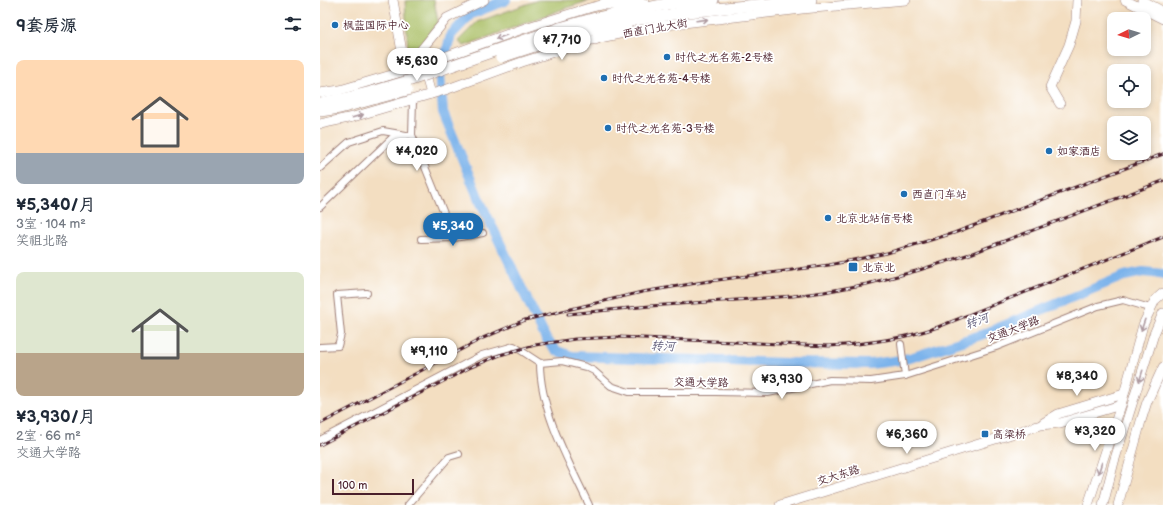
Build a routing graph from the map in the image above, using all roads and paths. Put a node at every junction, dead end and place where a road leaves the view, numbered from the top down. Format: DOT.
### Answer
graph roads {
  1 [pos="394,0"];
  2 [pos="484,0"];
  3 [pos="622,0"];
  4 [pos="713,0"];
  5 [pos="811,0"];
  6 [pos="906,0"];
  7 [pos="1077,0"];
  8 [pos="1125,0"];
  9 [pos="1147,1"];
  10 [pos="587,3"];
  11 [pos="604,4"];
  12 [pos="667,4"];
  13 [pos="1163,6"];
  14 [pos="1163,12"];
  15 [pos="645,17"];
  16 [pos="1163,19"];
  17 [pos="561,33"];
  18 [pos="595,39"];
  19 [pos="425,63"];
  20 [pos="405,71"];
  21 [pos="382,78"];
  22 [pos="320,93"];
  23 [pos="376,94"];
  24 [pos="430,94"];
  25 [pos="413,100"];
  26 [pos="320,104"];
  27 [pos="1060,104"];
  28 [pos="390,106"];
  29 [pos="320,111"];
  30 [pos="320,124"];
  31 [pos="412,136"];
  32 [pos="320,168"];
  33 [pos="320,207"];
  34 [pos="483,233"];
  35 [pos="454,238"];
  36 [pos="421,239"];
  37 [pos="367,293"];
  38 [pos="1163,293"];
  39 [pos="1150,308"];
  40 [pos="1163,313"];
  41 [pos="320,347"];
  42 [pos="901,347"];
  43 [pos="540,363"];
  44 [pos="1163,367"];
  45 [pos="905,376"];
  46 [pos="1124,394"];
  47 [pos="1135,398"];
  48 [pos="1147,402"];
  49 [pos="1121,405"];
  50 [pos="1132,408"];
  51 [pos="1144,412"];
  52 [pos="1041,425"];
  53 [pos="320,440"];
  54 [pos="459,454"];
  55 [pos="1130,459"];
  56 [pos="408,505"];
  57 [pos="589,505"];
  58 [pos="780,505"];
  59 [pos="1088,505"];
  60 [pos="1103,505"];
  61 [pos="1112,505"];
  62 [pos="1118,505"];
  1 -- 20 [label="street"];
  2 -- 20 [label="street"];
  3 -- 11 [label="street"];
  4 -- 12 [label="highway, 西直门北大街"];
  5 -- 15 [label="highway, 西直门北大街"];
  18 -- 6 [label="street, 西直门北大街, one-way"];
  7 -- 27 [label="street"];
  8 -- 16 [label="street"];
  9 -- 13 [label="street"];
  9 -- 14 [label="street"];
  10 -- 11 [label="street"];
  10 -- 19 [label="street, one-way"];
  11 -- 12 [label="highway"];
  12 -- 17 [label="highway, 西直门北大街"];
  15 -- 17 [label="highway, 西直门北大街"];
  15 -- 18 [label="highway"];
  17 -- 23 [label="highway, 西直门北大街, bridge"];
  18 -- 24 [label="street, 西直门北大街"];
  19 -- 20 [label="street"];
  19 -- 24 [label="street"];
  20 -- 21 [label="street"];
  20 -- 25 [label="street"];
  21 -- 22 [label="street"];
  21 -- 28 [label="street"];
  23 -- 26 [label="highway, 西直门北大街"];
  23 -- 29 [label="highway, 西直门北大街"];
  24 -- 25 [label="street, 西直门北大街"];
  25 -- 28 [label="street, 西直门北大街"];
  25 -- 31 [label="street"];
  30 -- 28 [label="street, 西直门北大街, one-way"];
  31 -- 32 [label="street"];
  31 -- 33 [label="street"];
  31 -- 35 [label="street"];
  34 -- 35 [label="street"];
  35 -- 36 [label="street"];
  37 -- 41 [label="street"];
  38 -- 39 [label="street"];
  39 -- 45 [label="street, 交通大学路"];
  39 -- 46 [label="street, one-way"];
  40 -- 47 [label="street, one-way"];
  42 -- 45 [label="street"];
  43 -- 45 [label="street, 交通大学路"];
  43 -- 53 [label="street"];
  43 -- 57 [label="street"];
  44 -- 48 [label="street"];
  46 -- 47 [label="street"];
  46 -- 49 [label="street"];
  46 -- 52 [label="street, 交大东路"];
  47 -- 48 [label="street"];
  47 -- 50 [label="street"];
  48 -- 51 [label="street"];
  49 -- 50 [label="street"];
  49 -- 52 [label="street, 交大东路"];
  49 -- 59 [label="street, one-way"];
  50 -- 51 [label="street"];
  50 -- 60 [label="street"];
  51 -- 55 [label="street"];
  52 -- 58 [label="street, 交大东路"];
  54 -- 56 [label="street"];
  55 -- 61 [label="street"];
  55 -- 62 [label="street"];
}
